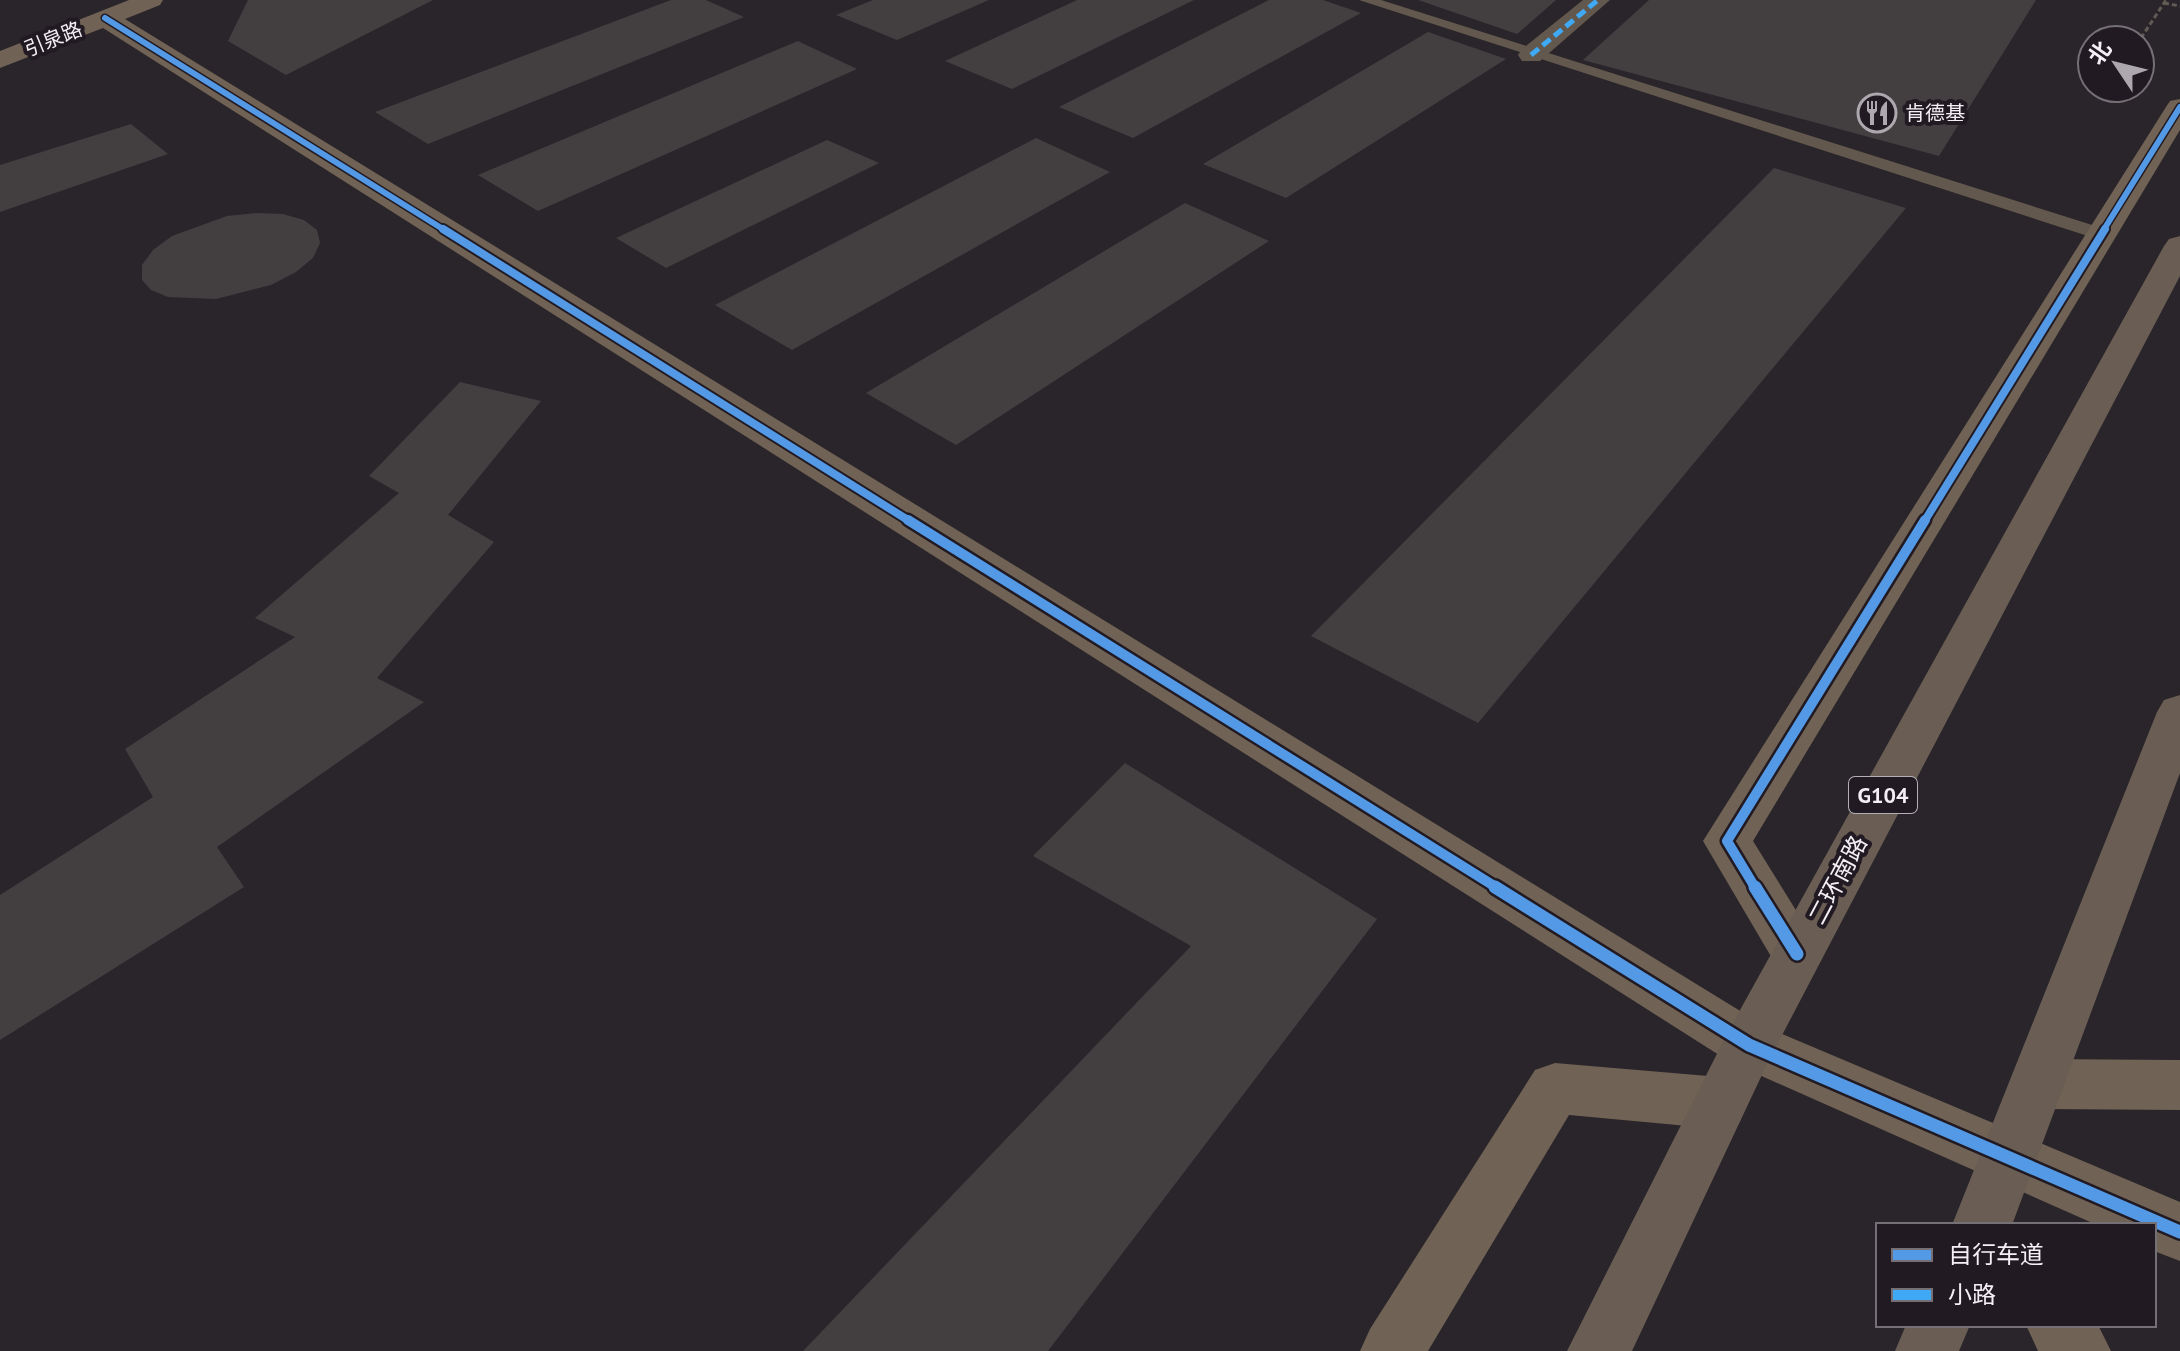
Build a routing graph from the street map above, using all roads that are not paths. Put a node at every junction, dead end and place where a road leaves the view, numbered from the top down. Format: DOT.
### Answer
graph roads {
  1 [pos="151,0"];
  2 [pos="1366,0"];
  3 [pos="1598,0"];
  4 [pos="105,18"];
  5 [pos="1531,55"];
  6 [pos="0,60"];
  7 [pos="2180,107"];
  8 [pos="2101,234"];
  9 [pos="2180,246"];
  10 [pos="2180,712"];
  11 [pos="1797,954"];
  12 [pos="1749,1045"];
  13 [pos="2038,1084"];
  14 [pos="2180,1085"];
  15 [pos="1720,1103"];
  16 [pos="2009,1158"];
  17 [pos="1983,1223"];
  18 [pos="2180,1232"];
  19 [pos="1938,1327"];
  20 [pos="2059,1327"];
  21 [pos="1392,1351"];
  22 [pos="1599,1351"];
  23 [pos="1927,1351"];
  24 [pos="2079,1351"];
  1 -- 4 [label="street, 引泉路"];
  2 -- 5 [label="lane"];
  3 -- 5 [label="street"];
  4 -- 6 [label="street, 引泉路"];
  4 -- 12 [label="street"];
  5 -- 8 [label="lane"];
  7 -- 8 [label="street"];
  8 -- 11 [label="street"];
  9 -- 11 [label="highway, 二环南路 / G104"];
  10 -- 13 [label="highway"];
  11 -- 12 [label="highway, 二环南路 / G104"];
  12 -- 15 [label="highway, 二环南路 / G104"];
  12 -- 16 [label="street"];
  13 -- 14 [label="street"];
  13 -- 16 [label="highway"];
  15 -- 21 [label="street"];
  15 -- 22 [label="highway, 二环南路 / G104"];
  16 -- 17 [label="highway"];
  16 -- 18 [label="street"];
  19 -- 23 [label="highway"];
  20 -- 24 [label="street"];
}
